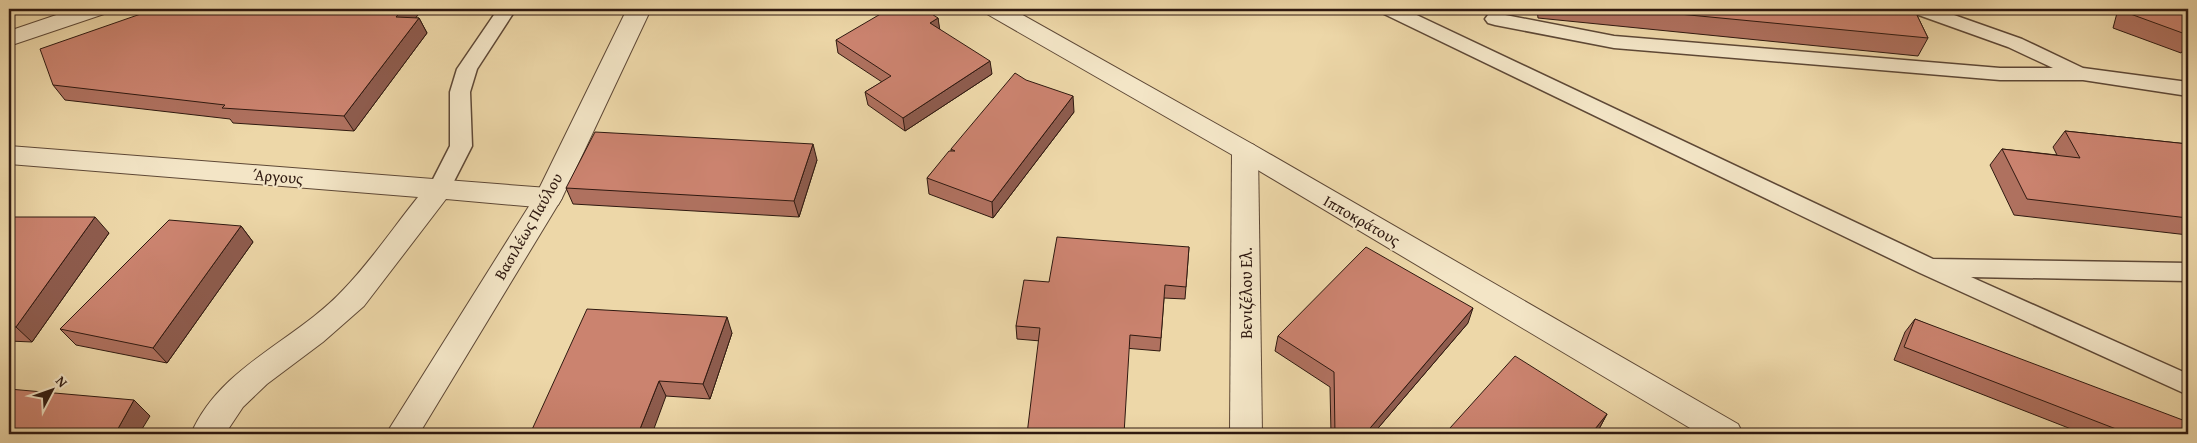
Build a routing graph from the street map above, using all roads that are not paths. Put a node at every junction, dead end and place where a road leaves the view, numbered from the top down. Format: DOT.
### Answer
graph roads {
  1 [pos="96,9"];
  2 [pos="506,9"];
  3 [pos="639,9"];
  4 [pos="995,9"];
  5 [pos="1389,9"];
  6 [pos="1920,9"];
  7 [pos="1497,14"];
  8 [pos="9,39"];
  9 [pos="1481,53"];
  10 [pos="2083,74"];
  11 [pos="2188,89"];
  12 [pos="1245,151"];
  13 [pos="9,155"];
  14 [pos="439,189"];
  15 [pos="548,198"];
  16 [pos="1928,267"];
  17 [pos="2188,272"];
  18 [pos="2188,385"];
  19 [pos="206,434"];
  20 [pos="402,434"];
  21 [pos="1246,434"];
  22 [pos="1727,434"];
  1 -- 8 [label="street"];
  2 -- 14 [label="lane"];
  3 -- 15 [label="street, Βασιλέως Παύλου"];
  4 -- 12 [label="street, Ιπποκράτους"];
  5 -- 9 [label="lane"];
  6 -- 10 [label="lane"];
  7 -- 9 [label="lane"];
  7 -- 10 [label="lane"];
  9 -- 16 [label="lane"];
  10 -- 11 [label="lane"];
  12 -- 21 [label="street, Βενιζέλου Ελ."];
  12 -- 22 [label="street, Ιπποκράτους"];
  13 -- 14 [label="street, Άργους"];
  14 -- 15 [label="street, Άργους"];
  14 -- 19 [label="street"];
  15 -- 20 [label="street, Βασιλέως Παύλου"];
  16 -- 17 [label="lane"];
  16 -- 18 [label="lane"];
}
